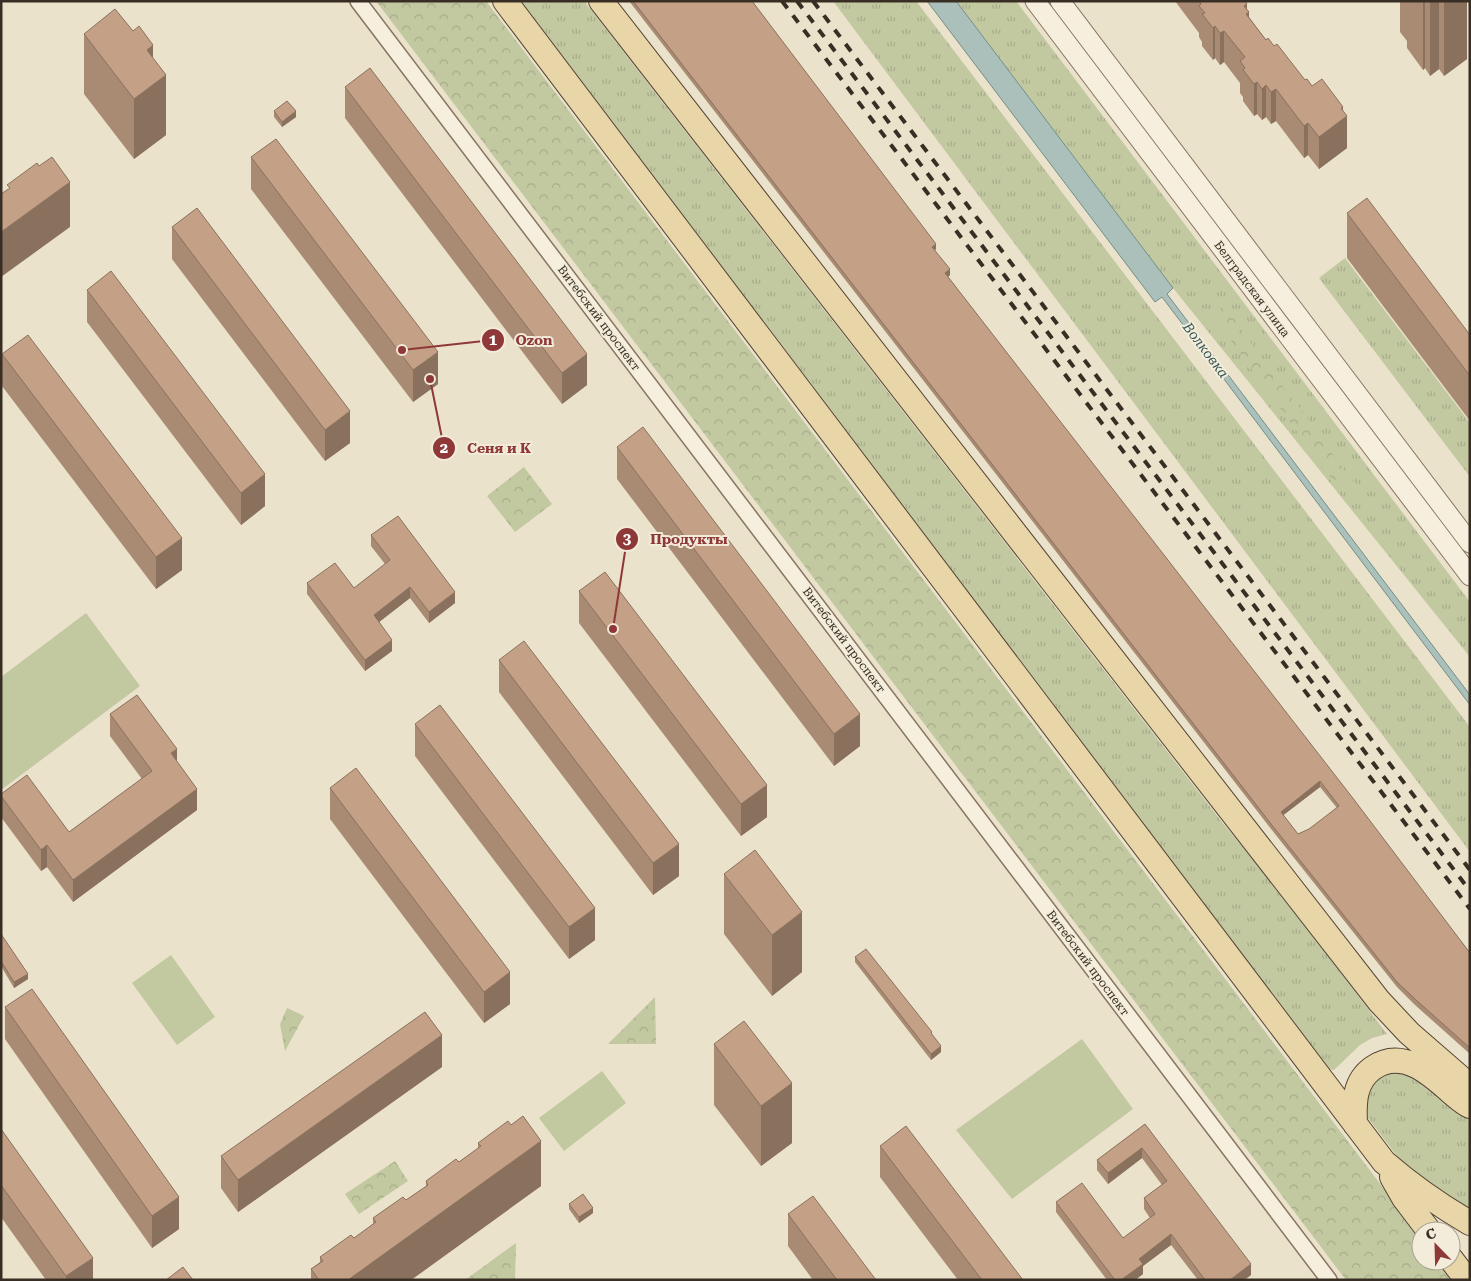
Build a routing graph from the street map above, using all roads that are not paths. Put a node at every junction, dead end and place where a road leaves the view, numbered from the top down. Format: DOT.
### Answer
graph roads {
  1 [pos="358,1"];
  2 [pos="505,1"];
  3 [pos="601,1"];
  4 [pos="1035,1"];
  5 [pos="1060,1"];
  6 [pos="1470,544"];
  7 [pos="1470,576"];
  8 [pos="1470,1086"];
  9 [pos="1470,1106"];
  10 [pos="1355,1124"];
  11 [pos="1384,1162"];
  12 [pos="1421,1221"];
  13 [pos="1470,1223"];
  14 [pos="1329,1280"];
  1 -- 14 [label="street, Витебский проспект"];
  2 -- 10 [label="main road"];
  3 -- 8 [label="main road"];
  4 -- 7 [label="street, Белградская улица"];
  5 -- 6 [label="street, Белградская улица"];
  9 -- 10 [label="main road"];
  10 -- 11 [label="main road"];
  11 -- 12 [label="main road"];
  11 -- 13 [label="main road"];
}
